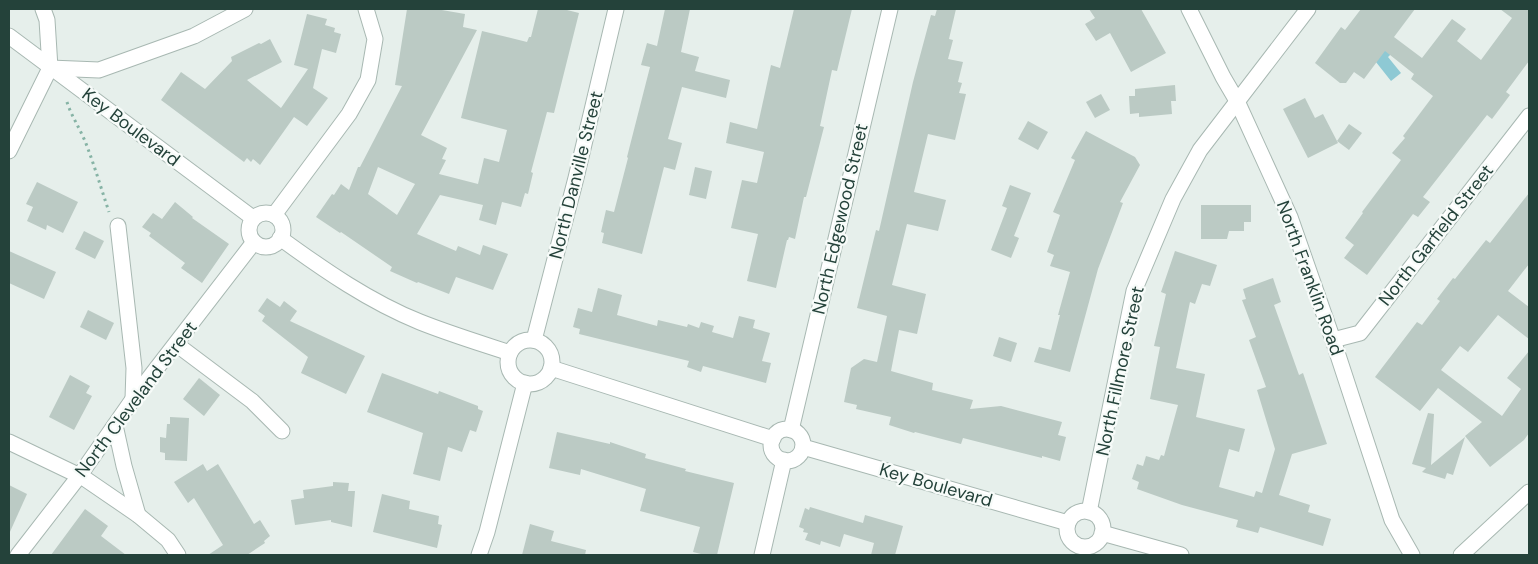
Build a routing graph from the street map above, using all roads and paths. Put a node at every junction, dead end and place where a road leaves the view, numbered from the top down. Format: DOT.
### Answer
graph roads {
  1 [pos="43,9"];
  2 [pos="245,9"];
  3 [pos="366,9"];
  4 [pos="616,9"];
  5 [pos="890,9"];
  6 [pos="1189,9"];
  7 [pos="1308,9"];
  8 [pos="9,36"];
  9 [pos="50,68"];
  10 [pos="65,96"];
  11 [pos="1237,101"];
  12 [pos="1529,116"];
  13 [pos="9,152"];
  14 [pos="274,215"];
  15 [pos="253,218"];
  16 [pos="118,226"];
  17 [pos="280,238"];
  18 [pos="254,242"];
  19 [pos="534,340"];
  20 [pos="1333,340"];
  21 [pos="176,344"];
  22 [pos="510,353"];
  23 [pos="552,368"];
  24 [pos="525,383"];
  25 [pos="133,399"];
  26 [pos="115,425"];
  27 [pos="791,430"];
  28 [pos="282,431"];
  29 [pos="773,439"];
  30 [pos="9,442"];
  31 [pos="803,447"];
  32 [pos="784,460"];
  33 [pos="80,475"];
  34 [pos="1529,492"];
  35 [pos="1089,512"];
  36 [pos="138,515"];
  37 [pos="1068,523"];
  38 [pos="1102,533"];
  39 [pos="1081,551"];
  40 [pos="18,555"];
  41 [pos="178,555"];
  42 [pos="479,555"];
  43 [pos="762,555"];
  44 [pos="1181,555"];
  45 [pos="1412,555"];
  46 [pos="1461,555"];
  1 -- 9 [label="street"];
  2 -- 9 [label="street"];
  3 -- 14 [label="street"];
  4 -- 19 [label="street, North Danville Street"];
  5 -- 27 [label="street, North Edgewood Street"];
  6 -- 11 [label="street, North Franklin Road"];
  7 -- 11 [label="street, North Fillmore Street"];
  8 -- 9 [label="street, Key Boulevard"];
  9 -- 13 [label="street"];
  9 -- 15 [label="street, Key Boulevard"];
  10 -- 16 [label="path"];
  11 -- 20 [label="street, North Franklin Road"];
  11 -- 35 [label="street, North Fillmore Street"];
  12 -- 20 [label="street, North Garfield Street"];
  14 -- 15 [label="street"];
  14 -- 17 [label="street"];
  15 -- 18 [label="street"];
  16 -- 25 [label="street"];
  17 -- 18 [label="street"];
  17 -- 22 [label="street"];
  18 -- 21 [label="street, North Cleveland Street"];
  19 -- 22 [label="street"];
  19 -- 23 [label="street"];
  20 -- 45 [label="street, North Franklin Road"];
  21 -- 25 [label="street, North Cleveland Street"];
  21 -- 28 [label="street"];
  22 -- 24 [label="street"];
  23 -- 24 [label="street"];
  23 -- 29 [label="street"];
  24 -- 42 [label="street"];
  25 -- 26 [label="street, North Cleveland Street"];
  26 -- 33 [label="street, North Cleveland Street"];
  26 -- 36 [label="street"];
  27 -- 29 [label="street"];
  27 -- 31 [label="street"];
  29 -- 32 [label="street"];
  30 -- 33 [label="street"];
  31 -- 32 [label="street"];
  31 -- 37 [label="street, Key Boulevard"];
  32 -- 43 [label="street"];
  33 -- 36 [label="street"];
  33 -- 40 [label="street, North Cleveland Street"];
  34 -- 46 [label="street"];
  35 -- 37 [label="street"];
  35 -- 38 [label="street"];
  36 -- 41 [label="street"];
  37 -- 39 [label="street"];
  38 -- 39 [label="street"];
  38 -- 44 [label="street"];
}
